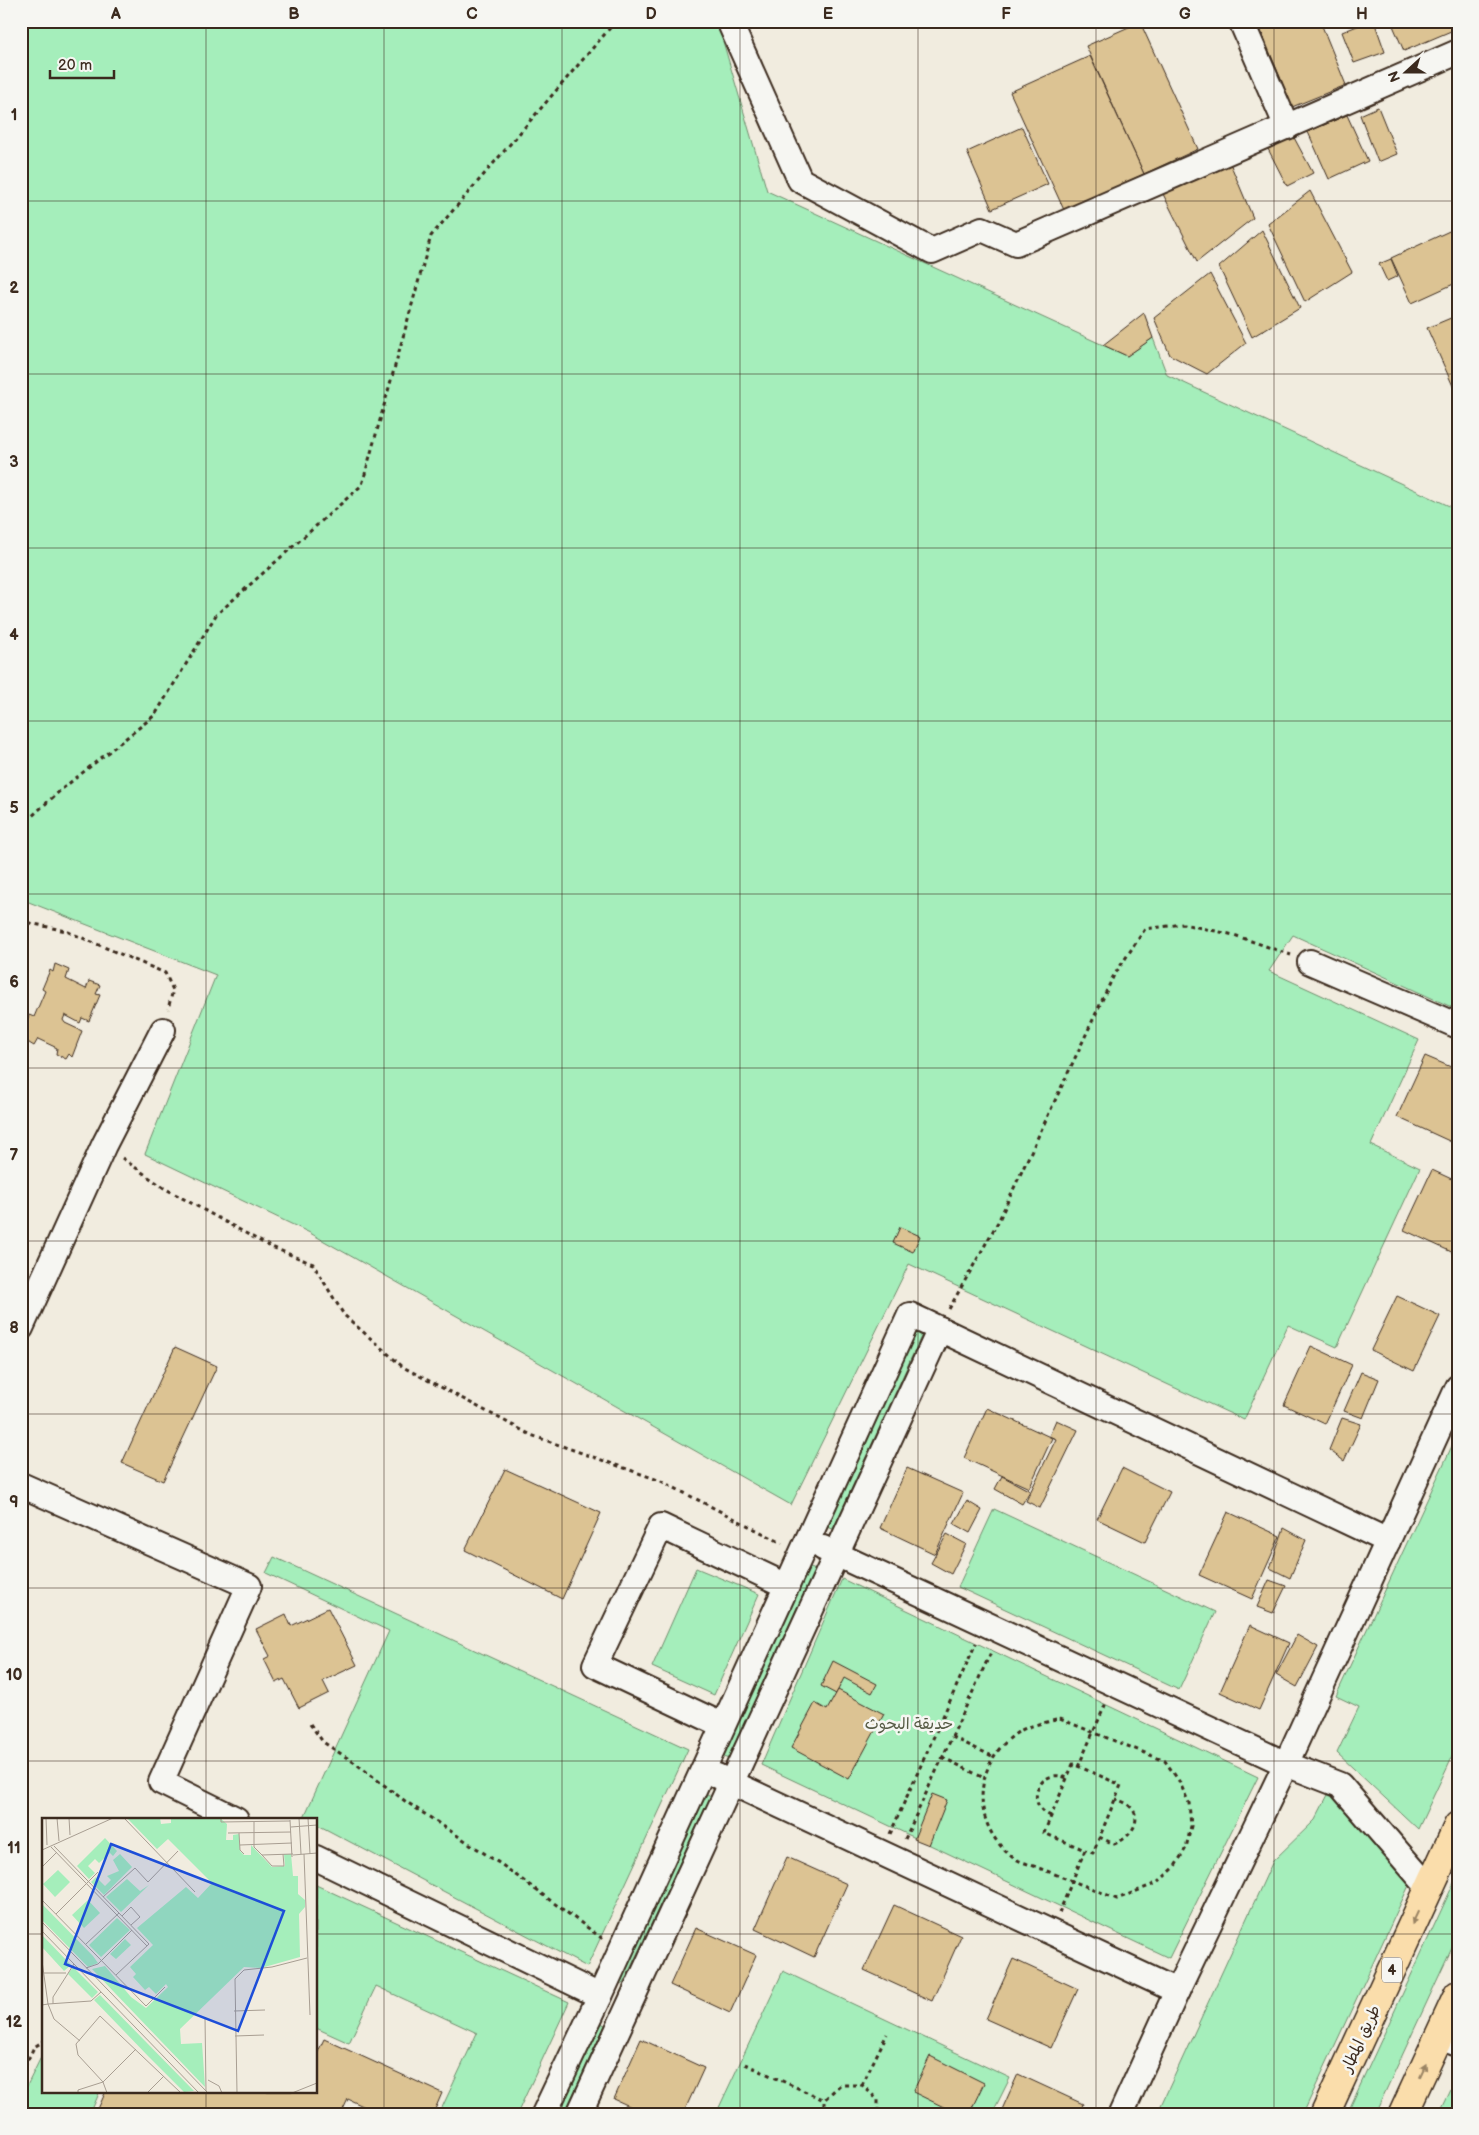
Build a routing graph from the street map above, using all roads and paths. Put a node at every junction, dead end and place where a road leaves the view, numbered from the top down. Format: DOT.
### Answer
graph roads {
  1 [pos="616,21"];
  2 [pos="729,21"];
  3 [pos="1241,21"];
  4 [pos="1458,52"];
  5 [pos="1286,127"];
  6 [pos="21,826"];
  7 [pos="21,921"];
  8 [pos="1310,962"];
  9 [pos="1458,1026"];
  10 [pos="162,1030"];
  11 [pos="104,1145"];
  12 [pos="21,1328"];
  13 [pos="940,1329"];
  14 [pos="1458,1387"];
  15 [pos="21,1485"];
  16 [pos="1388,1541"];
  17 [pos="805,1547"];
  18 [pos="836,1554"];
  19 [pos="787,1586"];
  20 [pos="993,1627"];
  21 [pos="1115,1684"];
  22 [pos="310,1724"];
  23 [pos="722,1725"];
  24 [pos="1093,1732"];
  25 [pos="952,1737"];
  26 [pos="992,1756"];
  27 [pos="942,1757"];
  28 [pos="1286,1764"];
  29 [pos="1078,1767"];
  30 [pos="702,1768"];
  31 [pos="984,1778"];
  32 [pos="1067,1778"];
  33 [pos="732,1782"];
  34 [pos="1115,1799"];
  35 [pos="1051,1816"];
  36 [pos="234,1818"];
  37 [pos="1458,1826"];
  38 [pos="1100,1837"];
  39 [pos="1085,1850"];
  40 [pos="889,1856"];
  41 [pos="318,1859"];
  42 [pos="1072,1881"];
  43 [pos="1429,1888"];
  44 [pos="1051,1932"];
  45 [pos="620,1950"];
  46 [pos="1177,1991"];
  47 [pos="1458,1995"];
  48 [pos="600,1996"];
  49 [pos="887,2034"];
  50 [pos="1448,2040"];
  51 [pos="42,2042"];
  52 [pos="745,2064"];
  53 [pos="21,2074"];
  54 [pos="862,2085"];
  55 [pos="824,2100"];
  56 [pos="544,2114"];
  57 [pos="579,2114"];
  58 [pos="824,2114"];
  59 [pos="878,2114"];
  60 [pos="1121,2114"];
  61 [pos="1325,2114"];
  62 [pos="1403,2114"];
  1 -- 6 [label="path"];
  2 -- 5 [label="street"];
  3 -- 5 [label="street"];
  4 -- 5 [label="street"];
  7 -- 10 [label="path"];
  8 -- 9 [label="street"];
  8 -- 13 [label="path"];
  10 -- 11 [label="street"];
  11 -- 12 [label="street"];
  11 -- 17 [label="path"];
  13 -- 16 [label="street"];
  13 -- 17 [label="street"];
  13 -- 18 [label="street"];
  14 -- 16 [label="street"];
  15 -- 36 [label="street"];
  16 -- 28 [label="street"];
  17 -- 18 [label="street"];
  17 -- 19 [label="street"];
  18 -- 20 [label="street"];
  18 -- 33 [label="street"];
  19 -- 23 [label="street"];
  19 -- 23 [label="street"];
  20 -- 21 [label="street"];
  20 -- 25 [label="path"];
  20 -- 40 [label="path"];
  21 -- 24 [label="path"];
  21 -- 28 [label="street"];
  22 -- 45 [label="path"];
  23 -- 30 [label="street"];
  24 -- 26 [label="path"];
  24 -- 29 [label="path"];
  24 -- 42 [label="path"];
  25 -- 26 [label="path"];
  25 -- 27 [label="path"];
  26 -- 31 [label="path"];
  27 -- 31 [label="path"];
  27 -- 40 [label="path"];
  28 -- 43 [label="street"];
  28 -- 46 [label="street"];
  29 -- 32 [label="path"];
  29 -- 34 [label="path"];
  30 -- 33 [label="street"];
  30 -- 45 [label="street"];
  31 -- 42 [label="path"];
  32 -- 35 [label="path"];
  32 -- 35 [label="path"];
  33 -- 40 [label="street"];
  33 -- 57 [label="street"];
  34 -- 38 [label="path"];
  34 -- 38 [label="path"];
  35 -- 39 [label="path"];
  37 -- 43 [label="highway, طريق المطار / 4"];
  38 -- 39 [label="path"];
  39 -- 42 [label="path"];
  40 -- 44 [label="street"];
  41 -- 48 [label="street"];
  42 -- 44 [label="path"];
  43 -- 61 [label="highway, طريق المطار / 4, one-way"];
  44 -- 46 [label="street"];
  45 -- 48 [label="street"];
  46 -- 60 [label="street"];
  47 -- 50 [label="highway"];
  48 -- 56 [label="street"];
  49 -- 54 [label="path"];
  62 -- 50 [label="highway, one-way"];
  51 -- 53 [label="path"];
  52 -- 55 [label="path"];
  54 -- 55 [label="path"];
  54 -- 59 [label="path"];
  55 -- 58 [label="path"];
}
